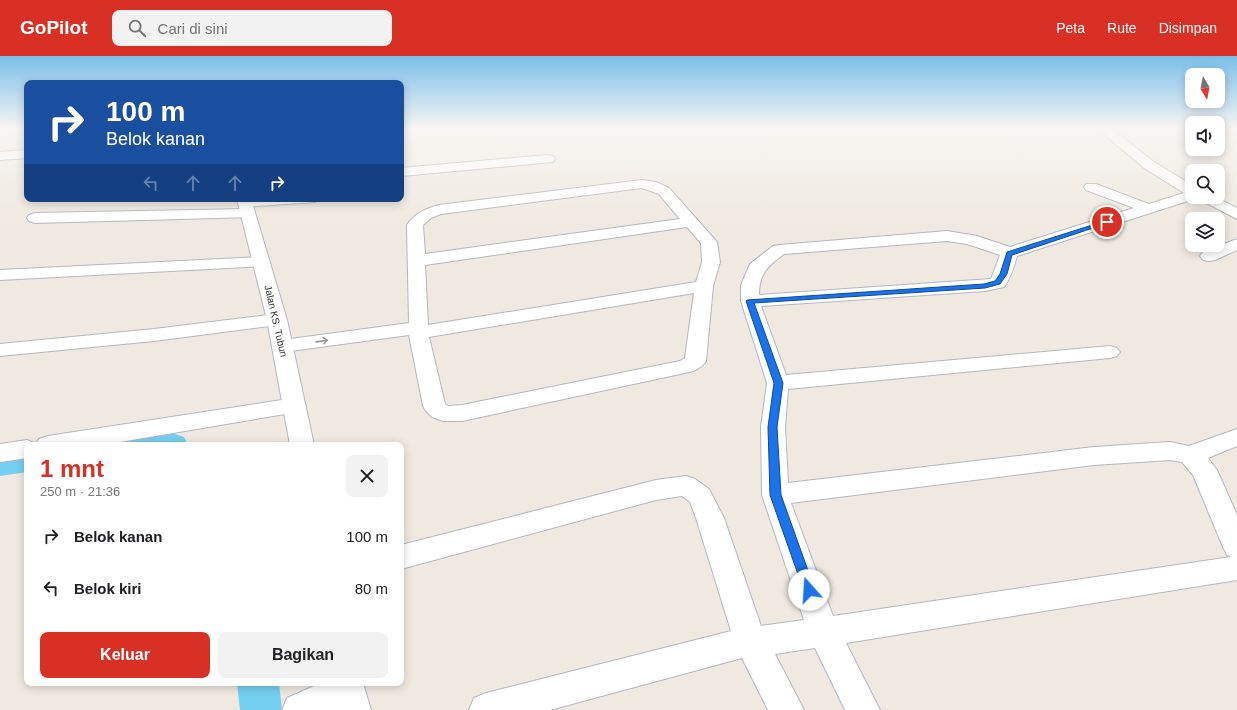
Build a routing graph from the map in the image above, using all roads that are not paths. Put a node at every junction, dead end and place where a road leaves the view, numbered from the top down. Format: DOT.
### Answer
graph roads {
  1 [pos="542,160"];
  2 [pos="1142,160"];
  3 [pos="404,172"];
  4 [pos="1091,186"];
  5 [pos="1185,187"];
  6 [pos="1185,197"];
  7 [pos="285,202"];
  8 [pos="1217,204"];
  9 [pos="245,206"];
  10 [pos="1149,209"];
  11 [pos="1237,214"];
  12 [pos="35,218"];
  13 [pos="691,222"];
  14 [pos="1237,244"];
  15 [pos="1009,253"];
  16 [pos="1209,256"];
  17 [pos="415,261"];
  18 [pos="261,262"];
  19 [pos="0,275"];
  20 [pos="704,286"];
  21 [pos="750,301"];
  22 [pos="277,320"];
  23 [pos="419,333"];
  24 [pos="0,350"];
  25 [pos="1110,352"];
  26 [pos="284,354"];
  27 [pos="778,383"];
  28 [pos="295,406"];
  29 [pos="1237,437"];
  30 [pos="67,442"];
  31 [pos="301,442"];
  32 [pos="24,449"];
  33 [pos="0,453"];
  34 [pos="1190,455"];
  35 [pos="775,495"];
  36 [pos="1237,547"];
  37 [pos="404,556"];
  38 [pos="1237,568"];
  39 [pos="819,632"];
  40 [pos="760,640"];
  41 [pos="349,694"];
  42 [pos="298,710"];
  43 [pos="486,710"];
  44 [pos="787,710"];
  45 [pos="863,710"];
  1 -- 3 [label="street"];
  2 -- 5 [label="street"];
  4 -- 10 [label="street"];
  6 -- 10 [label="street"];
  7 -- 9 [label="lane"];
  8 -- 11 [label="street"];
  9 -- 12 [label="street"];
  9 -- 18 [label="street, Jalan KS. Tubun"];
  10 -- 15 [label="street"];
  13 -- 17 [label="street"];
  13 -- 17 [label="street"];
  13 -- 20 [label="street"];
  14 -- 16 [label="street"];
  15 -- 21 [label="street"];
  15 -- 21 [label="street"];
  17 -- 23 [label="street"];
  18 -- 19 [label="street"];
  18 -- 22 [label="street, Jalan KS. Tubun"];
  20 -- 23 [label="street"];
  20 -- 23 [label="street"];
  21 -- 27 [label="street"];
  22 -- 24 [label="street"];
  22 -- 26 [label="street, Jalan KS. Tubun"];
  23 -- 26 [label="street"];
  25 -- 27 [label="street"];
  26 -- 28 [label="street, Jalan KS. Tubun"];
  27 -- 35 [label="street"];
  28 -- 30 [label="street"];
  28 -- 31 [label="street, Jalan KS. Tubun"];
  29 -- 34 [label="street"];
  32 -- 33 [label="street"];
  34 -- 35 [label="street"];
  34 -- 36 [label="street"];
  35 -- 39 [label="street"];
  37 -- 40 [label="street"];
  38 -- 39 [label="street"];
  39 -- 40 [label="street"];
  39 -- 45 [label="street"];
  40 -- 43 [label="street"];
  40 -- 44 [label="street"];
  41 -- 42 [label="street"];
}
